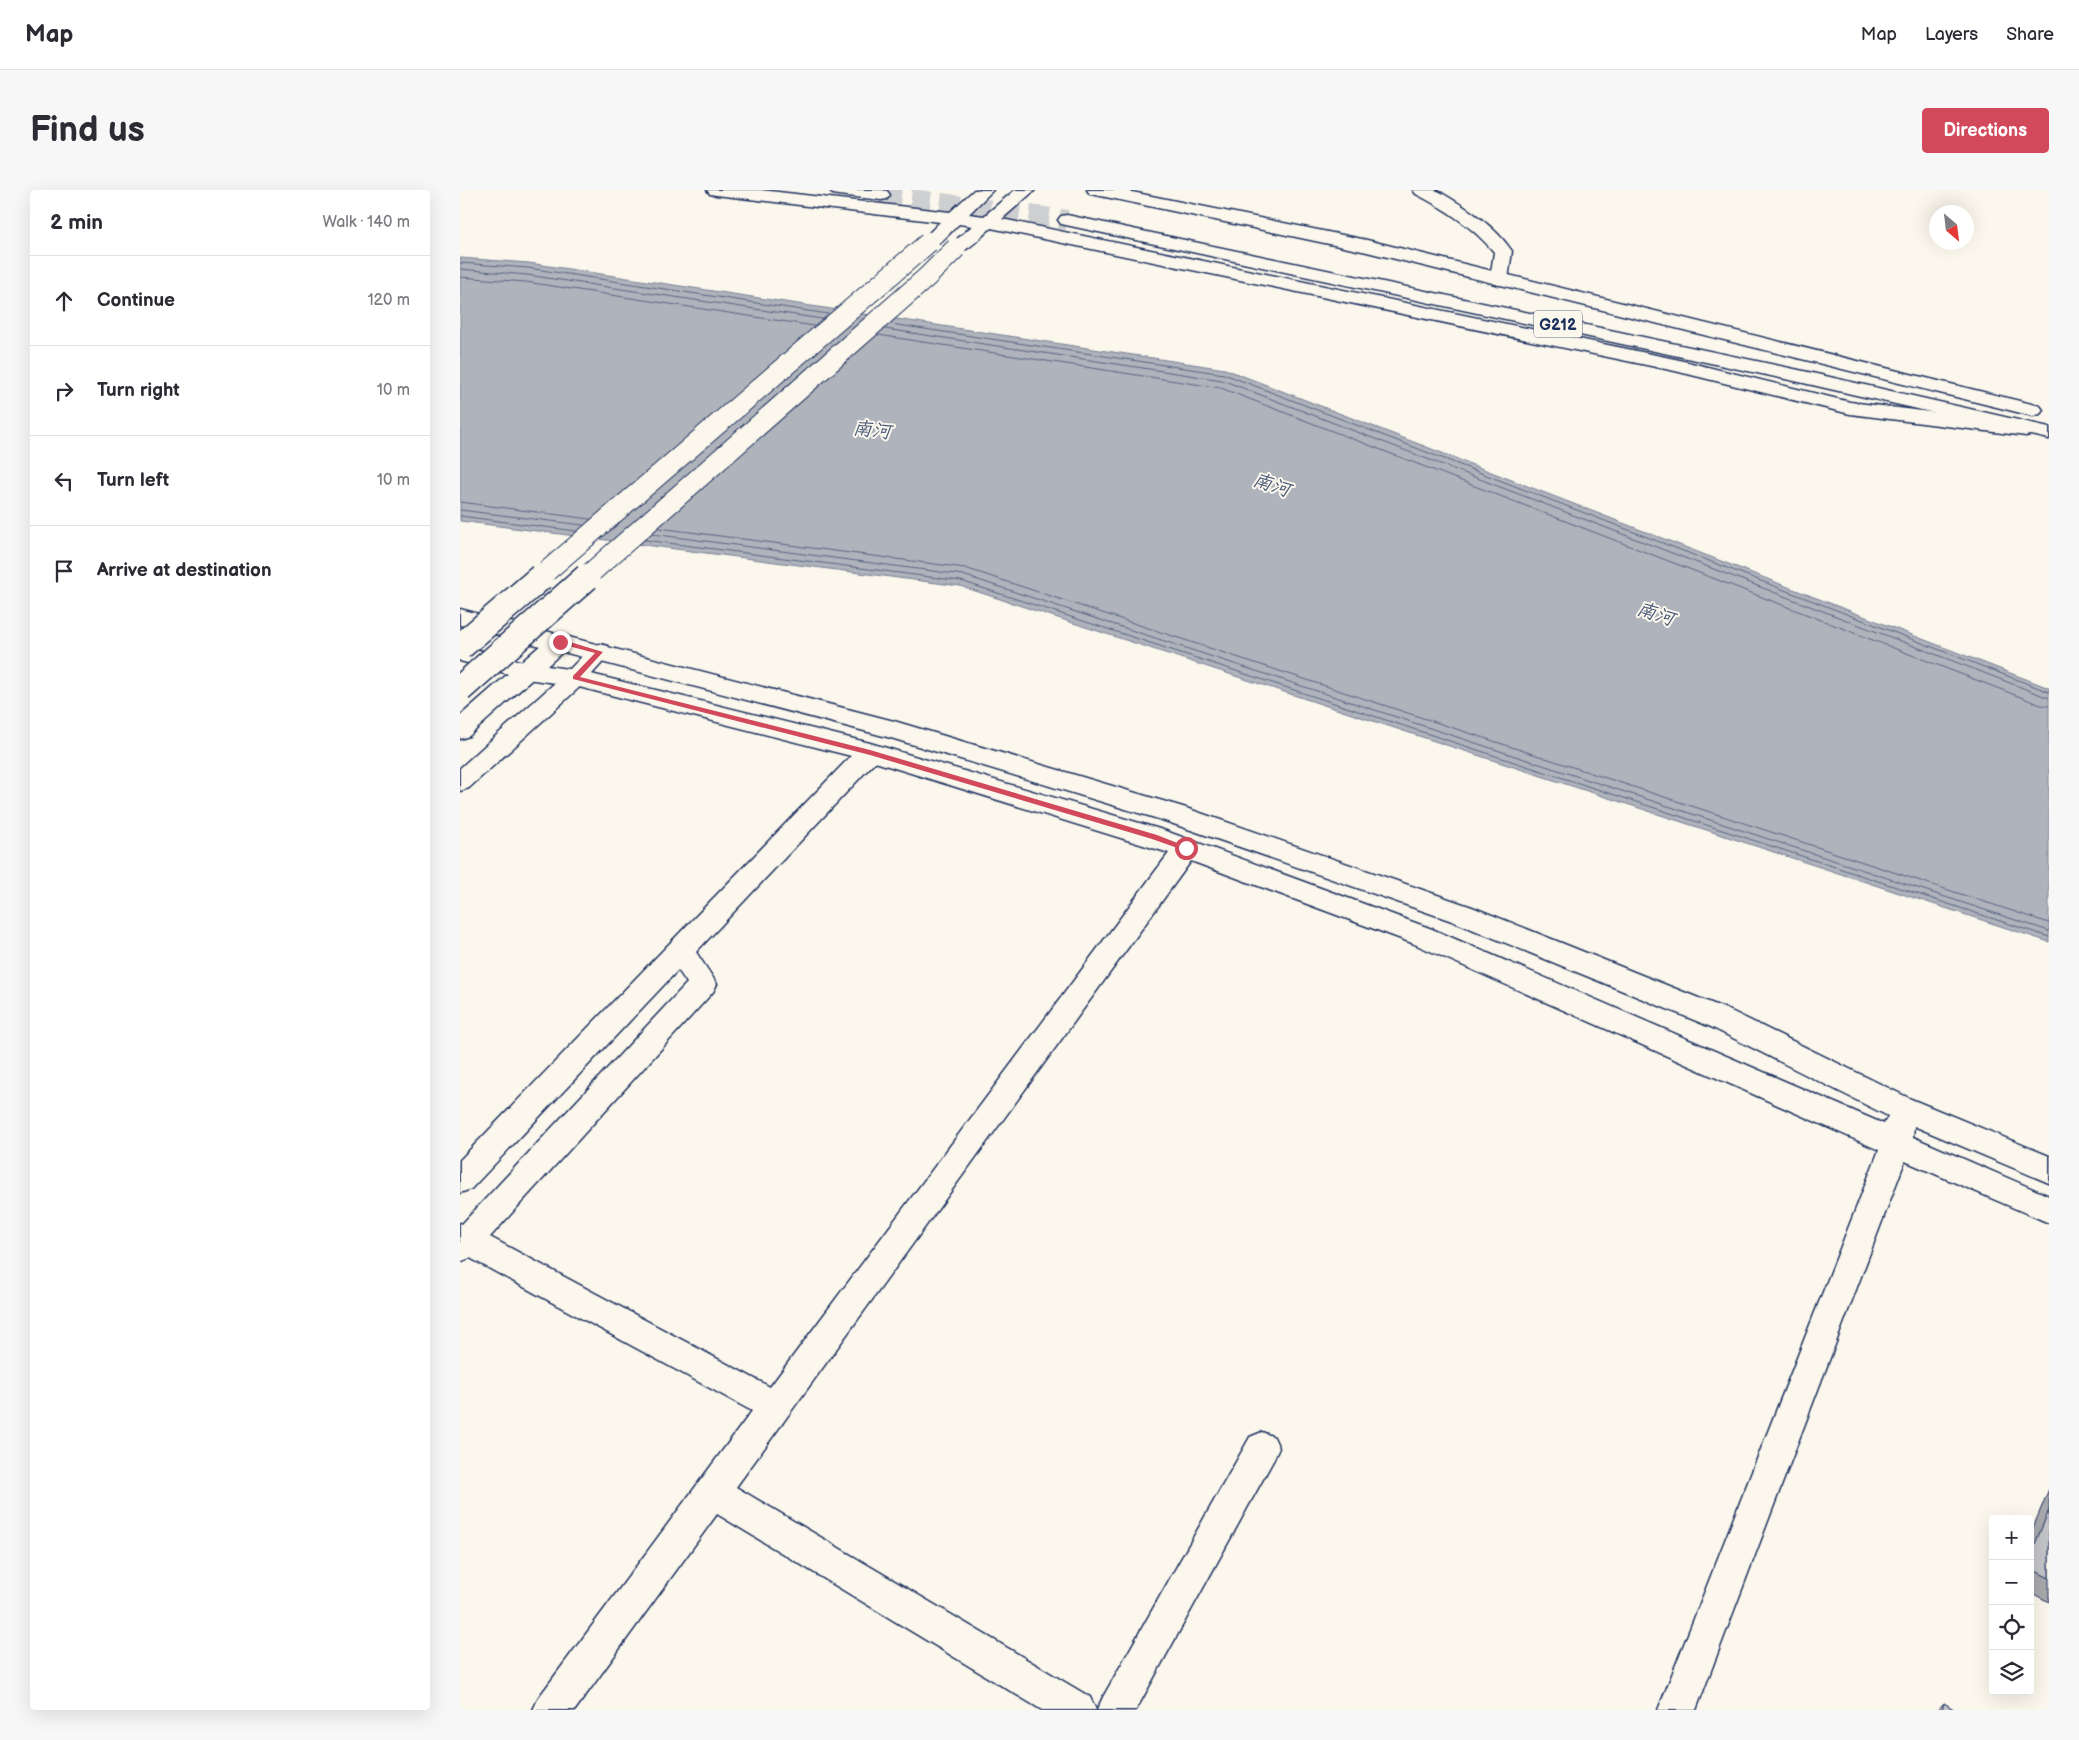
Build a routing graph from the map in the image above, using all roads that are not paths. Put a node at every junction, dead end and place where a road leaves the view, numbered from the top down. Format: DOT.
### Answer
graph roads {
  1 [pos="716,190"];
  2 [pos="839,190"];
  3 [pos="984,190"];
  4 [pos="1026,190"];
  5 [pos="1096,190"];
  6 [pos="1422,190"];
  7 [pos="881,195"];
  8 [pos="1073,213"];
  9 [pos="956,217"];
  10 [pos="988,222"];
  11 [pos="1499,279"];
  12 [pos="2044,423"];
  13 [pos="460,617"];
  14 [pos="560,642"];
  15 [pos="460,647"];
  16 [pos="600,652"];
  17 [pos="460,653"];
  18 [pos="527,671"];
  19 [pos="575,678"];
  20 [pos="460,689"];
  21 [pos="460,730"];
  22 [pos="870,752"];
  23 [pos="460,782"];
  24 [pos="1186,848"];
  25 [pos="680,951"];
  26 [pos="1901,1108"];
  27 [pos="1897,1143"];
  28 [pos="2049,1170"];
  29 [pos="460,1180"];
  30 [pos="2049,1210"];
  31 [pos="462,1242"];
  32 [pos="774,1406"];
  33 [pos="1262,1448"];
  34 [pos="712,1492"];
  35 [pos="552,1710"];
  36 [pos="1077,1710"];
  37 [pos="1116,1710"];
  38 [pos="1677,1710"];
  1 -- 9 [label="main road"];
  2 -- 7 [label="main road"];
  3 -- 9 [label="main road"];
  4 -- 10 [label="main road"];
  5 -- 11 [label="main road"];
  6 -- 11 [label="main road"];
  8 -- 12 [label="main road, G212"];
  9 -- 10 [label="main road"];
  9 -- 15 [label="main road, bridge"];
  10 -- 12 [label="main road"];
  10 -- 20 [label="main road, bridge"];
  11 -- 12 [label="main road"];
  13 -- 14 [label="main road"];
  14 -- 16 [label="main road"];
  14 -- 18 [label="main road"];
  16 -- 19 [label="main road"];
  16 -- 26 [label="main road"];
  17 -- 18 [label="main road"];
  18 -- 19 [label="main road"];
  18 -- 21 [label="main road"];
  19 -- 22 [label="main road"];
  19 -- 23 [label="main road"];
  22 -- 24 [label="main road"];
  22 -- 25 [label="main road"];
  24 -- 27 [label="main road"];
  24 -- 32 [label="main road"];
  25 -- 29 [label="main road"];
  25 -- 31 [label="main road"];
  26 -- 27 [label="main road"];
  26 -- 28 [label="main road"];
  27 -- 30 [label="main road"];
  27 -- 38 [label="main road"];
  31 -- 32 [label="main road"];
  32 -- 34 [label="main road"];
  33 -- 37 [label="main road"];
  34 -- 35 [label="main road"];
  34 -- 36 [label="main road"];
}
